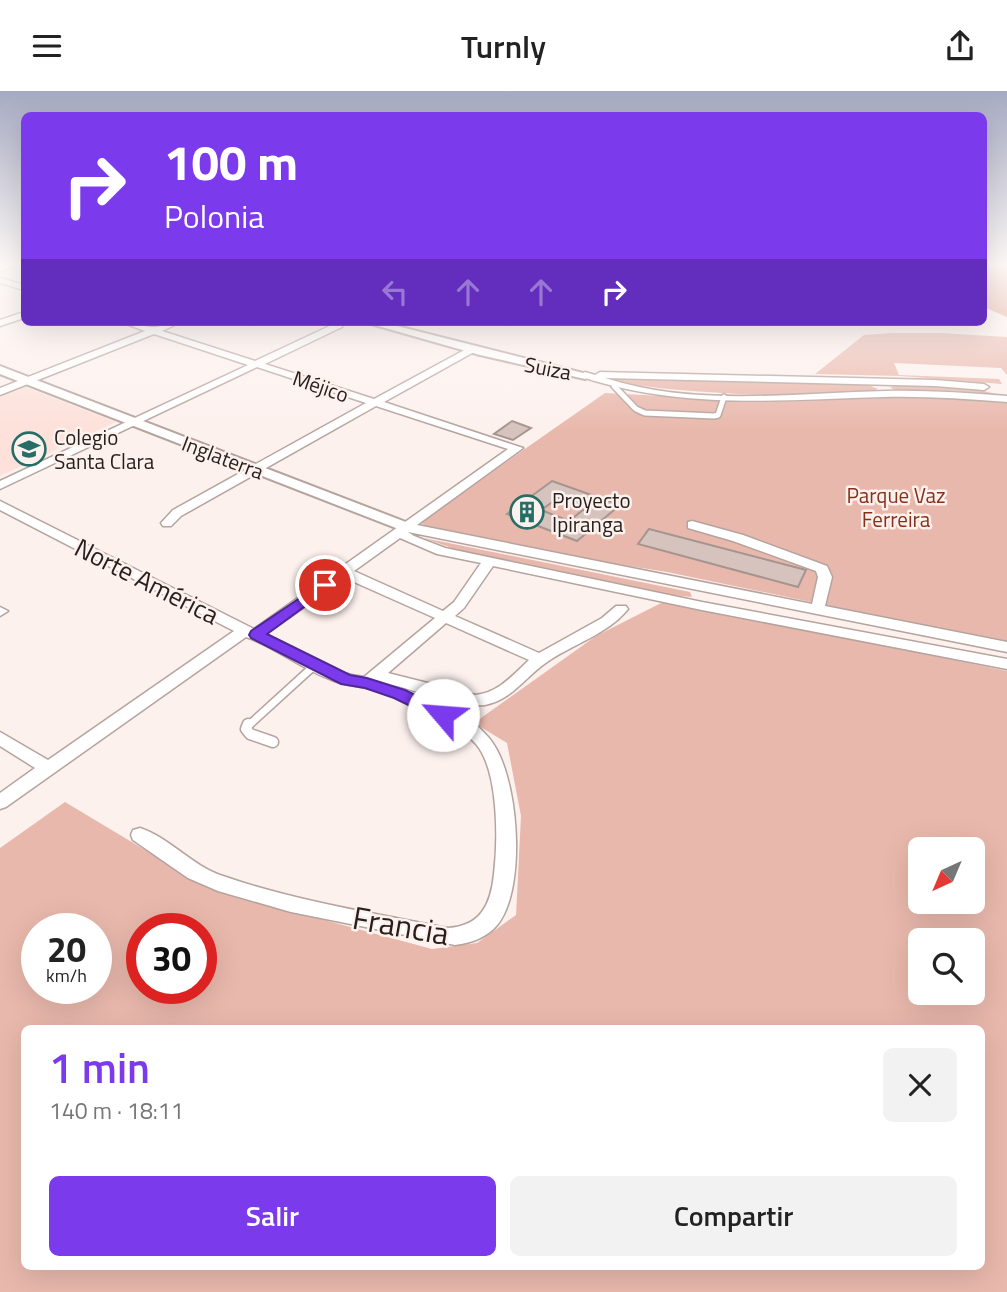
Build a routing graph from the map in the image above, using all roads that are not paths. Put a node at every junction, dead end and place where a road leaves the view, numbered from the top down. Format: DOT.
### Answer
graph roads {
  1 [pos="137,326"];
  2 [pos="168,326"];
  3 [pos="337,326"];
  4 [pos="384,326"];
  5 [pos="154,332"];
  6 [pos="471,350"];
  7 [pos="257,364"];
  8 [pos="0,370"];
  9 [pos="585,375"];
  10 [pos="27,381"];
  11 [pos="877,382"];
  12 [pos="609,384"];
  13 [pos="1007,389"];
  14 [pos="0,392"];
  15 [pos="884,394"];
  16 [pos="724,397"];
  17 [pos="1007,399"];
  18 [pos="375,404"];
  19 [pos="134,423"];
  20 [pos="254,468"];
  21 [pos="0,485"];
  22 [pos="0,505"];
  23 [pos="166,523"];
  24 [pos="692,525"];
  25 [pos="404,529"];
  26 [pos="489,561"];
  27 [pos="344,572"];
  28 [pos="614,587"];
  29 [pos="706,589"];
  30 [pos="665,597"];
  31 [pos="771,602"];
  32 [pos="702,605"];
  33 [pos="621,609"];
  34 [pos="817,611"];
  35 [pos="446,617"];
  36 [pos="768,618"];
  37 [pos="250,633"];
  38 [pos="1007,647"];
  39 [pos="540,659"];
  40 [pos="1007,664"];
  41 [pos="314,665"];
  42 [pos="371,679"];
  43 [pos="0,738"];
  44 [pos="273,742"];
  45 [pos="484,742"];
  46 [pos="48,768"];
  47 [pos="0,802"];
  48 [pos="140,835"];
  1 -- 5 [label="street, Méjico"];
  2 -- 5 [label="street"];
  3 -- 7 [label="street"];
  4 -- 6 [label="street, Suiza"];
  5 -- 7 [label="street, Méjico"];
  5 -- 10 [label="street"];
  6 -- 9 [label="street, Suiza"];
  6 -- 18 [label="street"];
  7 -- 18 [label="street, Méjico"];
  7 -- 19 [label="street"];
  8 -- 10 [label="street, Inglaterra"];
  9 -- 11 [label="street"];
  9 -- 12 [label="street, Suiza"];
  10 -- 14 [label="street"];
  10 -- 19 [label="street, Inglaterra"];
  11 -- 13 [label="street"];
  11 -- 15 [label="street"];
  12 -- 16 [label="street, Suiza"];
  12 -- 16 [label="lane"];
  15 -- 16 [label="street, Suiza"];
  15 -- 17 [label="street, Suiza"];
  18 -- 20 [label="street"];
  18 -- 25 [label="street, Méjico"];
  19 -- 20 [label="street, Inglaterra"];
  19 -- 21 [label="street"];
  20 -- 23 [label="street"];
  20 -- 25 [label="street, Inglaterra"];
  22 -- 37 [label="street, Norte América"];
  24 -- 34 [label="street"];
  25 -- 26 [label="street"];
  25 -- 27 [label="street"];
  25 -- 29 [label="street"];
  26 -- 28 [label="street"];
  26 -- 35 [label="street"];
  27 -- 35 [label="street"];
  27 -- 37 [label="street"];
  28 -- 30 [label="street"];
  28 -- 33 [label="street"];
  29 -- 31 [label="street"];
  29 -- 32 [label="street"];
  30 -- 32 [label="street"];
  30 -- 33 [label="street"];
  31 -- 34 [label="street"];
  31 -- 36 [label="street"];
  32 -- 36 [label="street"];
  33 -- 39 [label="street"];
  34 -- 38 [label="street"];
  35 -- 39 [label="street"];
  35 -- 42 [label="street"];
  36 -- 40 [label="street"];
  37 -- 41 [label="street, Norte América"];
  37 -- 46 [label="street"];
  39 -- 42 [label="street"];
  41 -- 42 [label="street, Norte América"];
  41 -- 44 [label="lane"];
  42 -- 45 [label="street, Norte América"];
  43 -- 46 [label="street"];
  45 -- 48 [label="street, Francia"];
  46 -- 47 [label="street"];
}
